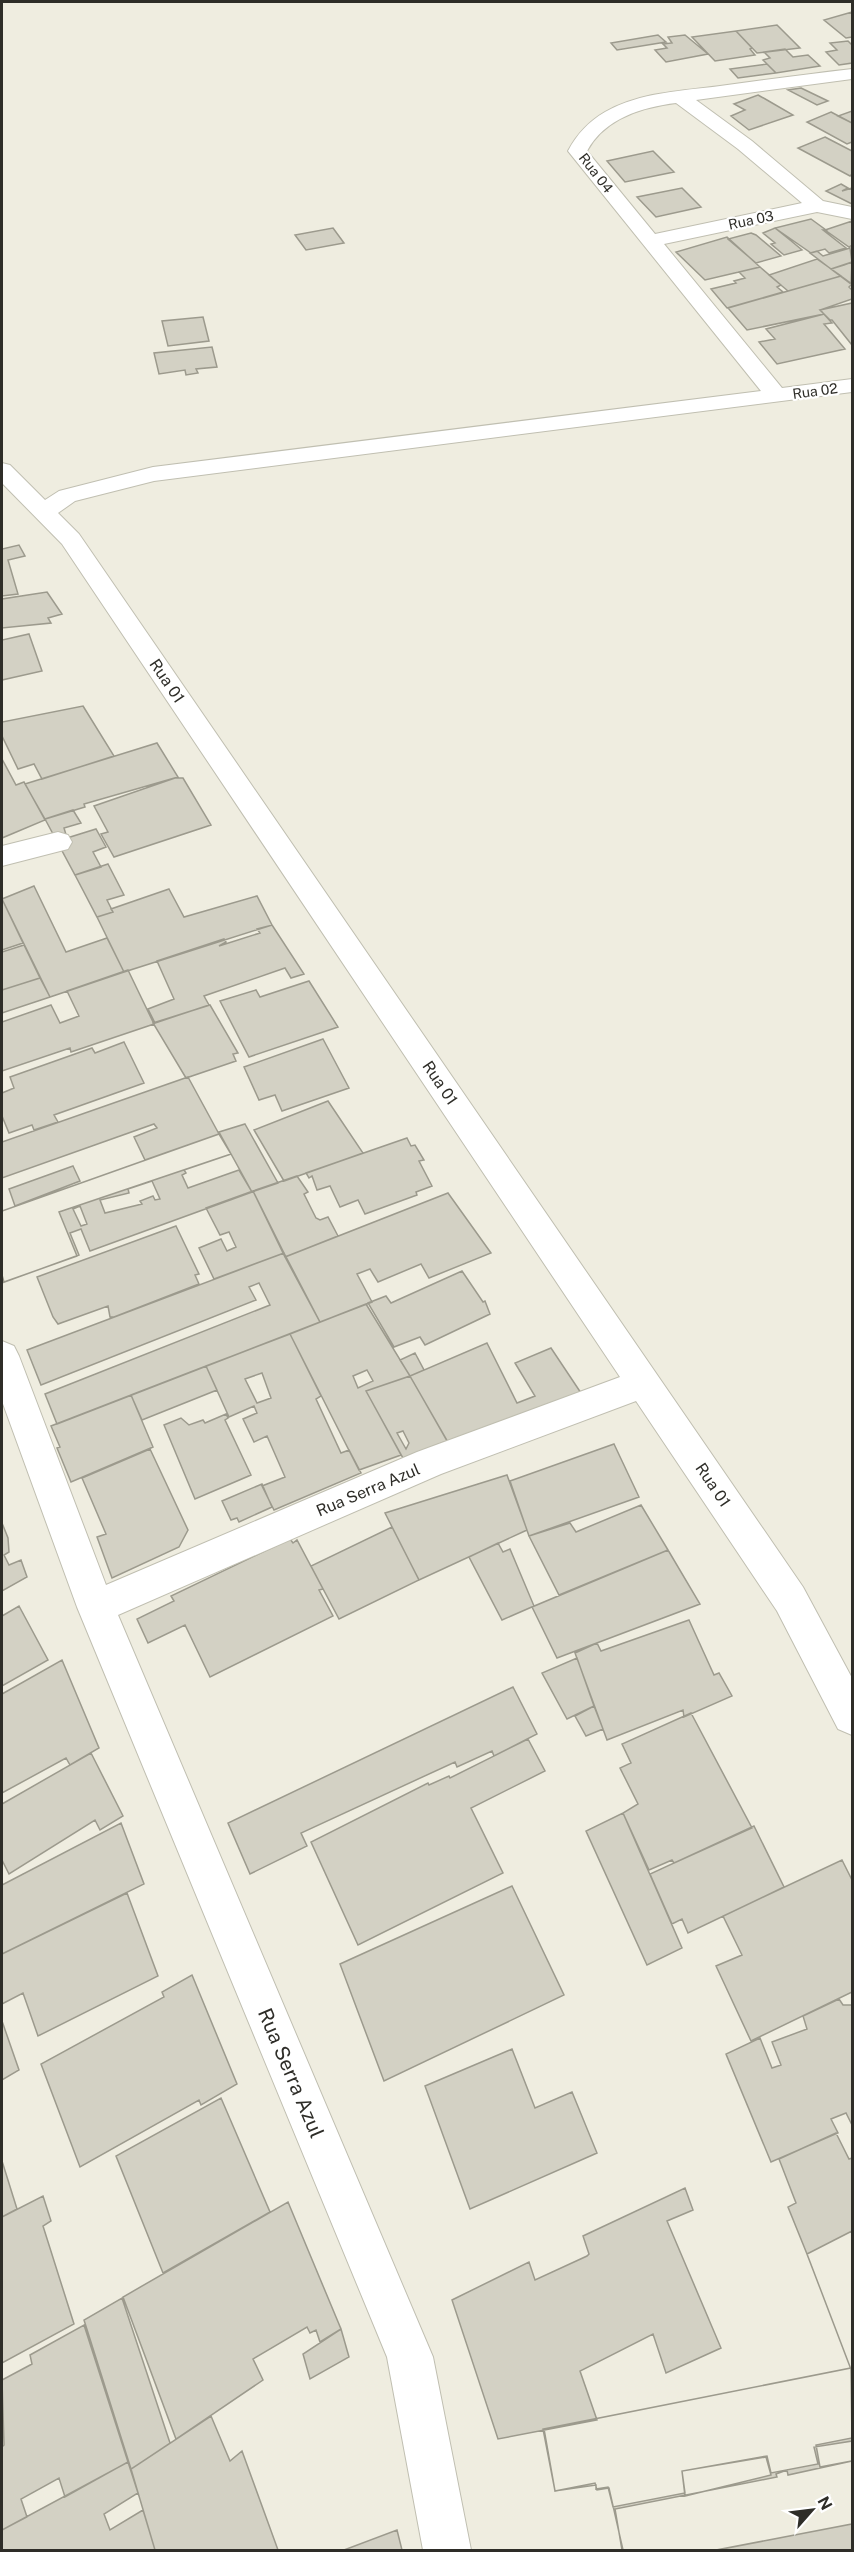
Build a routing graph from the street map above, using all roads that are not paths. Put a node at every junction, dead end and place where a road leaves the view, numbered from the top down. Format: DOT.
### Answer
graph roads {
  1 [pos="852,74"];
  2 [pos="678,95"];
  3 [pos="817,206"];
  4 [pos="852,213"];
  5 [pos="650,241"];
  6 [pos="852,386"];
  7 [pos="777,396"];
  8 [pos="2,470"];
  9 [pos="45,511"];
  10 [pos="58,842"];
  11 [pos="2,856"];
  12 [pos="2,1356"];
  13 [pos="644,1383"];
  14 [pos="96,1607"];
  15 [pos="852,1716"];
  16 [pos="447,2550"];
  1 -- 2 [label="street, Rua 04"];
  2 -- 3 [label="street"];
  2 -- 5 [label="street, Rua 04"];
  3 -- 4 [label="street, Rua 03"];
  3 -- 5 [label="street, Rua 03"];
  5 -- 7 [label="street, Rua 04"];
  6 -- 7 [label="street, Rua 02"];
  7 -- 9 [label="street, Rua 02"];
  8 -- 9 [label="street, Rua 01"];
  9 -- 13 [label="street, Rua 01"];
  10 -- 11 [label="street"];
  12 -- 14 [label="street, Rua Serra Azul"];
  13 -- 14 [label="street, Rua Serra Azul"];
  13 -- 15 [label="street, Rua 01"];
  14 -- 16 [label="street, Rua Serra Azul"];
}
